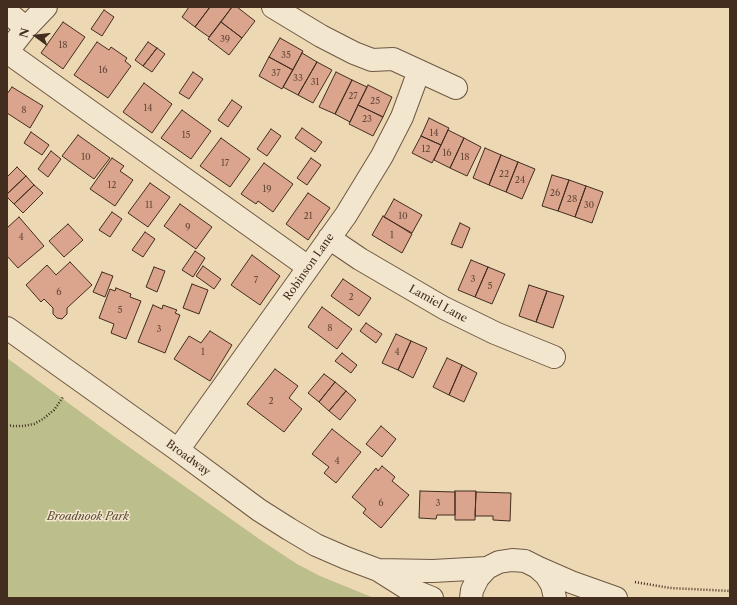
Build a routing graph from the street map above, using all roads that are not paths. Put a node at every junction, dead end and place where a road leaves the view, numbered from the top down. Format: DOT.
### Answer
graph roads {
  1 [pos="46,7"];
  2 [pos="273,7"];
  3 [pos="7,12"];
  4 [pos="26,28"];
  5 [pos="7,52"];
  6 [pos="419,71"];
  7 [pos="456,88"];
  8 [pos="329,238"];
  9 [pos="308,267"];
  10 [pos="7,328"];
  11 [pos="554,357"];
  12 [pos="178,450"];
  13 [pos="537,567"];
  14 [pos="487,568"];
  15 [pos="378,570"];
  16 [pos="622,589"];
  17 [pos="432,598"];
  18 [pos="471,598"];
  19 [pos="555,598"];
  1 -- 4 [label="street"];
  2 -- 6 [label="street"];
  3 -- 4 [label="street"];
  4 -- 5 [label="street"];
  5 -- 9 [label="street"];
  6 -- 7 [label="street"];
  6 -- 8 [label="street, Robinson Lane"];
  8 -- 9 [label="street, Robinson Lane"];
  8 -- 11 [label="street, Lamiel Lane"];
  9 -- 12 [label="street, Robinson Lane"];
  10 -- 12 [label="street, Broadway"];
  12 -- 15 [label="street, Broadway"];
  13 -- 14 [label="street"];
  13 -- 16 [label="street"];
  13 -- 19 [label="street"];
  14 -- 15 [label="street, Broadway"];
  14 -- 18 [label="street"];
  15 -- 17 [label="street, Broadway"];
}
